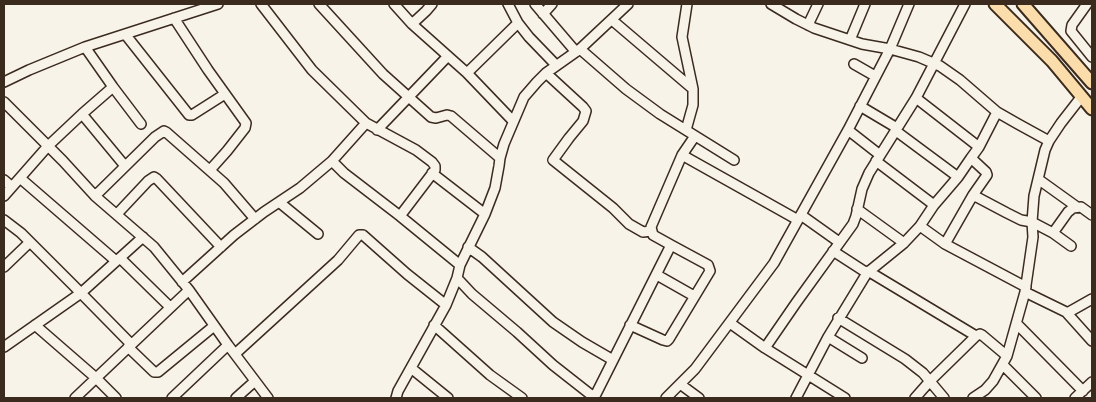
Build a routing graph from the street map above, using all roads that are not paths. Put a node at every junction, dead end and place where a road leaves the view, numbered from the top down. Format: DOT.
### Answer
graph roads {
  1 [pos="218,4"];
  2 [pos="262,4"];
  3 [pos="319,4"];
  4 [pos="394,4"];
  5 [pos="432,4"];
  6 [pos="508,4"];
  7 [pos="535,4"];
  8 [pos="552,4"];
  9 [pos="628,4"];
  10 [pos="687,4"];
  11 [pos="771,4"];
  12 [pos="818,4"];
  13 [pos="865,4"];
  14 [pos="909,4"];
  15 [pos="965,4"];
  16 [pos="995,4"];
  17 [pos="1088,4"];
  18 [pos="1027,5"];
  19 [pos="543,14"];
  20 [pos="174,18"];
  21 [pos="612,20"];
  22 [pos="518,23"];
  23 [pos="412,24"];
  24 [pos="808,25"];
  25 [pos="125,34"];
  26 [pos="850,40"];
  27 [pos="86,47"];
  28 [pos="890,49"];
  29 [pos="578,51"];
  30 [pos="448,56"];
  31 [pos="1092,59"];
  32 [pos="854,64"];
  33 [pos="934,64"];
  34 [pos="556,66"];
  35 [pos="1081,69"];
  36 [pos="467,73"];
  37 [pos="546,73"];
  38 [pos="875,76"];
  39 [pos="4,82"];
  40 [pos="1092,83"];
  41 [pos="113,87"];
  42 [pos="693,89"];
  43 [pos="225,94"];
  44 [pos="1082,96"];
  45 [pos="408,97"];
  46 [pos="916,98"];
  47 [pos="4,102"];
  48 [pos="860,106"];
  49 [pos="1092,108"];
  50 [pos="997,112"];
  51 [pos="82,114"];
  52 [pos="513,121"];
  53 [pos="366,123"];
  54 [pos="141,124"];
  55 [pos="377,130"];
  56 [pos="686,130"];
  57 [pos="848,130"];
  58 [pos="896,130"];
  59 [pos="695,136"];
  60 [pos="1049,140"];
  61 [pos="48,146"];
  62 [pos="979,147"];
  63 [pos="682,156"];
  64 [pos="500,158"];
  65 [pos="878,158"];
  66 [pos="971,158"];
  67 [pos="734,160"];
  68 [pos="332,161"];
  69 [pos="125,166"];
  70 [pos="210,170"];
  71 [pos="432,173"];
  72 [pos="958,177"];
  73 [pos="20,178"];
  74 [pos="1038,179"];
  75 [pos="4,180"];
  76 [pos="12,187"];
  77 [pos="973,195"];
  78 [pos="4,196"];
  79 [pos="95,196"];
  80 [pos="278,202"];
  81 [pos="934,205"];
  82 [pos="1077,207"];
  83 [pos="857,209"];
  84 [pos="117,214"];
  85 [pos="485,214"];
  86 [pos="1092,215"];
  87 [pos="400,216"];
  88 [pos="800,217"];
  89 [pos="255,219"];
  90 [pos="4,220"];
  91 [pos="1032,222"];
  92 [pos="920,226"];
  93 [pos="651,230"];
  94 [pos="1052,233"];
  95 [pos="318,234"];
  96 [pos="143,237"];
  97 [pos="30,242"];
  98 [pos="839,242"];
  99 [pos="904,243"];
  100 [pos="945,244"];
  101 [pos="671,245"];
  102 [pos="1071,246"];
  103 [pos="221,247"];
  104 [pos="468,247"];
  105 [pos="833,251"];
  106 [pos="118,259"];
  107 [pos="460,265"];
  108 [pos="4,268"];
  109 [pos="868,272"];
  110 [pos="657,275"];
  111 [pos="457,278"];
  112 [pos="182,282"];
  113 [pos="1026,289"];
  114 [pos="189,290"];
  115 [pos="81,293"];
  116 [pos="694,296"];
  117 [pos="1092,299"];
  118 [pos="446,305"];
  119 [pos="170,307"];
  120 [pos="1066,312"];
  121 [pos="838,318"];
  122 [pos="730,323"];
  123 [pos="1017,324"];
  124 [pos="35,325"];
  125 [pos="434,325"];
  126 [pos="630,325"];
  127 [pos="214,326"];
  128 [pos="976,336"];
  129 [pos="828,337"];
  130 [pos="1092,341"];
  131 [pos="228,345"];
  132 [pos="130,346"];
  133 [pos="4,347"];
  134 [pos="766,348"];
  135 [pos="235,354"];
  136 [pos="1008,356"];
  137 [pos="862,358"];
  138 [pos="613,360"];
  139 [pos="1003,365"];
  140 [pos="411,368"];
  141 [pos="808,375"];
  142 [pos="96,378"];
  143 [pos="255,381"];
  144 [pos="930,381"];
  145 [pos="1092,382"];
  146 [pos="680,384"];
  147 [pos="1083,391"];
  148 [pos="75,398"];
  149 [pos="116,398"];
  150 [pos="172,398"];
  151 [pos="236,398"];
  152 [pos="268,398"];
  153 [pos="396,398"];
  154 [pos="448,398"];
  155 [pos="522,398"];
  156 [pos="594,398"];
  157 [pos="666,398"];
  158 [pos="699,398"];
  159 [pos="796,398"];
  160 [pos="845,398"];
  161 [pos="915,398"];
  162 [pos="944,398"];
  163 [pos="974,398"];
  164 [pos="1036,398"];
  165 [pos="1075,398"];
  1 -- 20 [label="street"];
  2 -- 53 [label="street"];
  3 -- 45 [label="street"];
  4 -- 23 [label="street"];
  5 -- 23 [label="street"];
  6 -- 22 [label="street"];
  7 -- 19 [label="street"];
  8 -- 19 [label="street"];
  9 -- 21 [label="street"];
  10 -- 42 [label="street"];
  11 -- 24 [label="street"];
  12 -- 24 [label="street"];
  13 -- 26 [label="street"];
  14 -- 28 [label="street"];
  15 -- 33 [label="street"];
  16 -- 44 [label="main road"];
  17 -- 31 [label="street"];
  18 -- 35 [label="main road"];
  19 -- 29 [label="street"];
  20 -- 25 [label="street"];
  20 -- 43 [label="street"];
  21 -- 29 [label="street"];
  21 -- 42 [label="street"];
  22 -- 34 [label="street"];
  22 -- 36 [label="street"];
  23 -- 30 [label="street"];
  24 -- 26 [label="street"];
  25 -- 27 [label="street"];
  25 -- 43 [label="street"];
  26 -- 28 [label="street"];
  27 -- 39 [label="street"];
  27 -- 41 [label="street"];
  28 -- 33 [label="street"];
  28 -- 38 [label="street"];
  29 -- 34 [label="street"];
  29 -- 56 [label="street"];
  30 -- 36 [label="street"];
  30 -- 45 [label="street"];
  31 -- 35 [label="street"];
  32 -- 38 [label="street"];
  33 -- 46 [label="street"];
  33 -- 50 [label="street"];
  34 -- 37 [label="street"];
  35 -- 40 [label="main road"];
  36 -- 52 [label="street"];
  37 -- 52 [label="street"];
  37 -- 93 [label="street"];
  38 -- 48 [label="street"];
  41 -- 51 [label="street"];
  41 -- 54 [label="street"];
  42 -- 56 [label="street"];
  43 -- 70 [label="street"];
  44 -- 49 [label="main road"];
  44 -- 60 [label="street"];
  45 -- 55 [label="street"];
  45 -- 64 [label="street"];
  46 -- 58 [label="street"];
  46 -- 62 [label="street"];
  47 -- 61 [label="street"];
  48 -- 57 [label="street"];
  48 -- 58 [label="street"];
  50 -- 60 [label="street"];
  50 -- 62 [label="street"];
  51 -- 61 [label="street"];
  51 -- 69 [label="street"];
  52 -- 64 [label="street"];
  53 -- 55 [label="street"];
  53 -- 68 [label="street"];
  55 -- 71 [label="street"];
  56 -- 59 [label="street"];
  57 -- 65 [label="street"];
  57 -- 88 [label="street"];
  58 -- 65 [label="street"];
  58 -- 72 [label="street"];
  59 -- 63 [label="street"];
  59 -- 67 [label="street"];
  60 -- 74 [label="street"];
  61 -- 73 [label="street"];
  61 -- 79 [label="street"];
  62 -- 66 [label="street"];
  63 -- 88 [label="street"];
  63 -- 93 [label="street"];
  64 -- 85 [label="street"];
  65 -- 81 [label="street"];
  65 -- 83 [label="street"];
  66 -- 72 [label="street"];
  66 -- 77 [label="street"];
  68 -- 80 [label="street"];
  68 -- 87 [label="street"];
  69 -- 70 [label="street"];
  69 -- 79 [label="street"];
  70 -- 89 [label="street"];
  71 -- 85 [label="street"];
  71 -- 87 [label="street"];
  72 -- 81 [label="street"];
  73 -- 76 [label="street"];
  73 -- 106 [label="street"];
  74 -- 82 [label="street"];
  74 -- 91 [label="street"];
  75 -- 76 [label="street"];
  76 -- 78 [label="street"];
  77 -- 91 [label="street"];
  77 -- 100 [label="street"];
  79 -- 84 [label="street"];
  80 -- 89 [label="street"];
  80 -- 95 [label="street"];
  81 -- 92 [label="street"];
  82 -- 86 [label="street"];
  82 -- 94 [label="street"];
  83 -- 98 [label="street"];
  83 -- 99 [label="street"];
  84 -- 96 [label="street"];
  84 -- 103 [label="street"];
  85 -- 104 [label="street"];
  87 -- 107 [label="street"];
  88 -- 98 [label="street"];
  88 -- 122 [label="street"];
  89 -- 103 [label="street"];
  90 -- 97 [label="street"];
  91 -- 94 [label="street"];
  91 -- 113 [label="street"];
  92 -- 99 [label="street"];
  92 -- 100 [label="street"];
  93 -- 101 [label="street"];
  94 -- 102 [label="street"];
  96 -- 106 [label="street"];
  96 -- 112 [label="street"];
  97 -- 108 [label="street"];
  97 -- 115 [label="street"];
  98 -- 105 [label="street"];
  99 -- 109 [label="street"];
  100 -- 113 [label="street"];
  101 -- 110 [label="street"];
  101 -- 116 [label="street"];
  103 -- 112 [label="street"];
  104 -- 107 [label="street"];
  104 -- 138 [label="street"];
  105 -- 109 [label="street"];
  105 -- 134 [label="street"];
  106 -- 115 [label="street"];
  106 -- 119 [label="street"];
  107 -- 111 [label="street"];
  109 -- 121 [label="street"];
  109 -- 128 [label="street"];
  110 -- 116 [label="street"];
  110 -- 126 [label="street"];
  111 -- 118 [label="street"];
  111 -- 156 [label="street"];
  112 -- 114 [label="street"];
  113 -- 120 [label="street"];
  113 -- 123 [label="street"];
  114 -- 119 [label="street"];
  114 -- 127 [label="street"];
  115 -- 124 [label="street"];
  115 -- 132 [label="street"];
  116 -- 126 [label="street"];
  117 -- 120 [label="street"];
  118 -- 125 [label="street"];
  118 -- 135 [label="street"];
  119 -- 132 [label="street"];
  120 -- 130 [label="street"];
  121 -- 129 [label="street"];
  121 -- 144 [label="street"];
  122 -- 134 [label="street"];
  122 -- 146 [label="street"];
  123 -- 136 [label="street"];
  123 -- 147 [label="street"];
  124 -- 133 [label="street"];
  124 -- 142 [label="street"];
  125 -- 140 [label="street"];
  125 -- 155 [label="street"];
  126 -- 138 [label="street"];
  127 -- 131 [label="street"];
  127 -- 132 [label="street"];
  128 -- 136 [label="street"];
  128 -- 144 [label="street"];
  129 -- 137 [label="street"];
  129 -- 141 [label="street"];
  131 -- 135 [label="street"];
  131 -- 150 [label="street"];
  132 -- 142 [label="street"];
  134 -- 141 [label="street"];
  135 -- 143 [label="street"];
  136 -- 139 [label="street"];
  138 -- 156 [label="street"];
  139 -- 163 [label="street"];
  139 -- 164 [label="street"];
  140 -- 153 [label="street"];
  140 -- 154 [label="street"];
  141 -- 159 [label="street"];
  141 -- 160 [label="street"];
  142 -- 148 [label="street"];
  142 -- 149 [label="street"];
  143 -- 151 [label="street"];
  143 -- 152 [label="street"];
  144 -- 161 [label="street"];
  144 -- 162 [label="street"];
  145 -- 147 [label="street"];
  146 -- 157 [label="street"];
  146 -- 158 [label="street"];
  147 -- 165 [label="street"];
}
